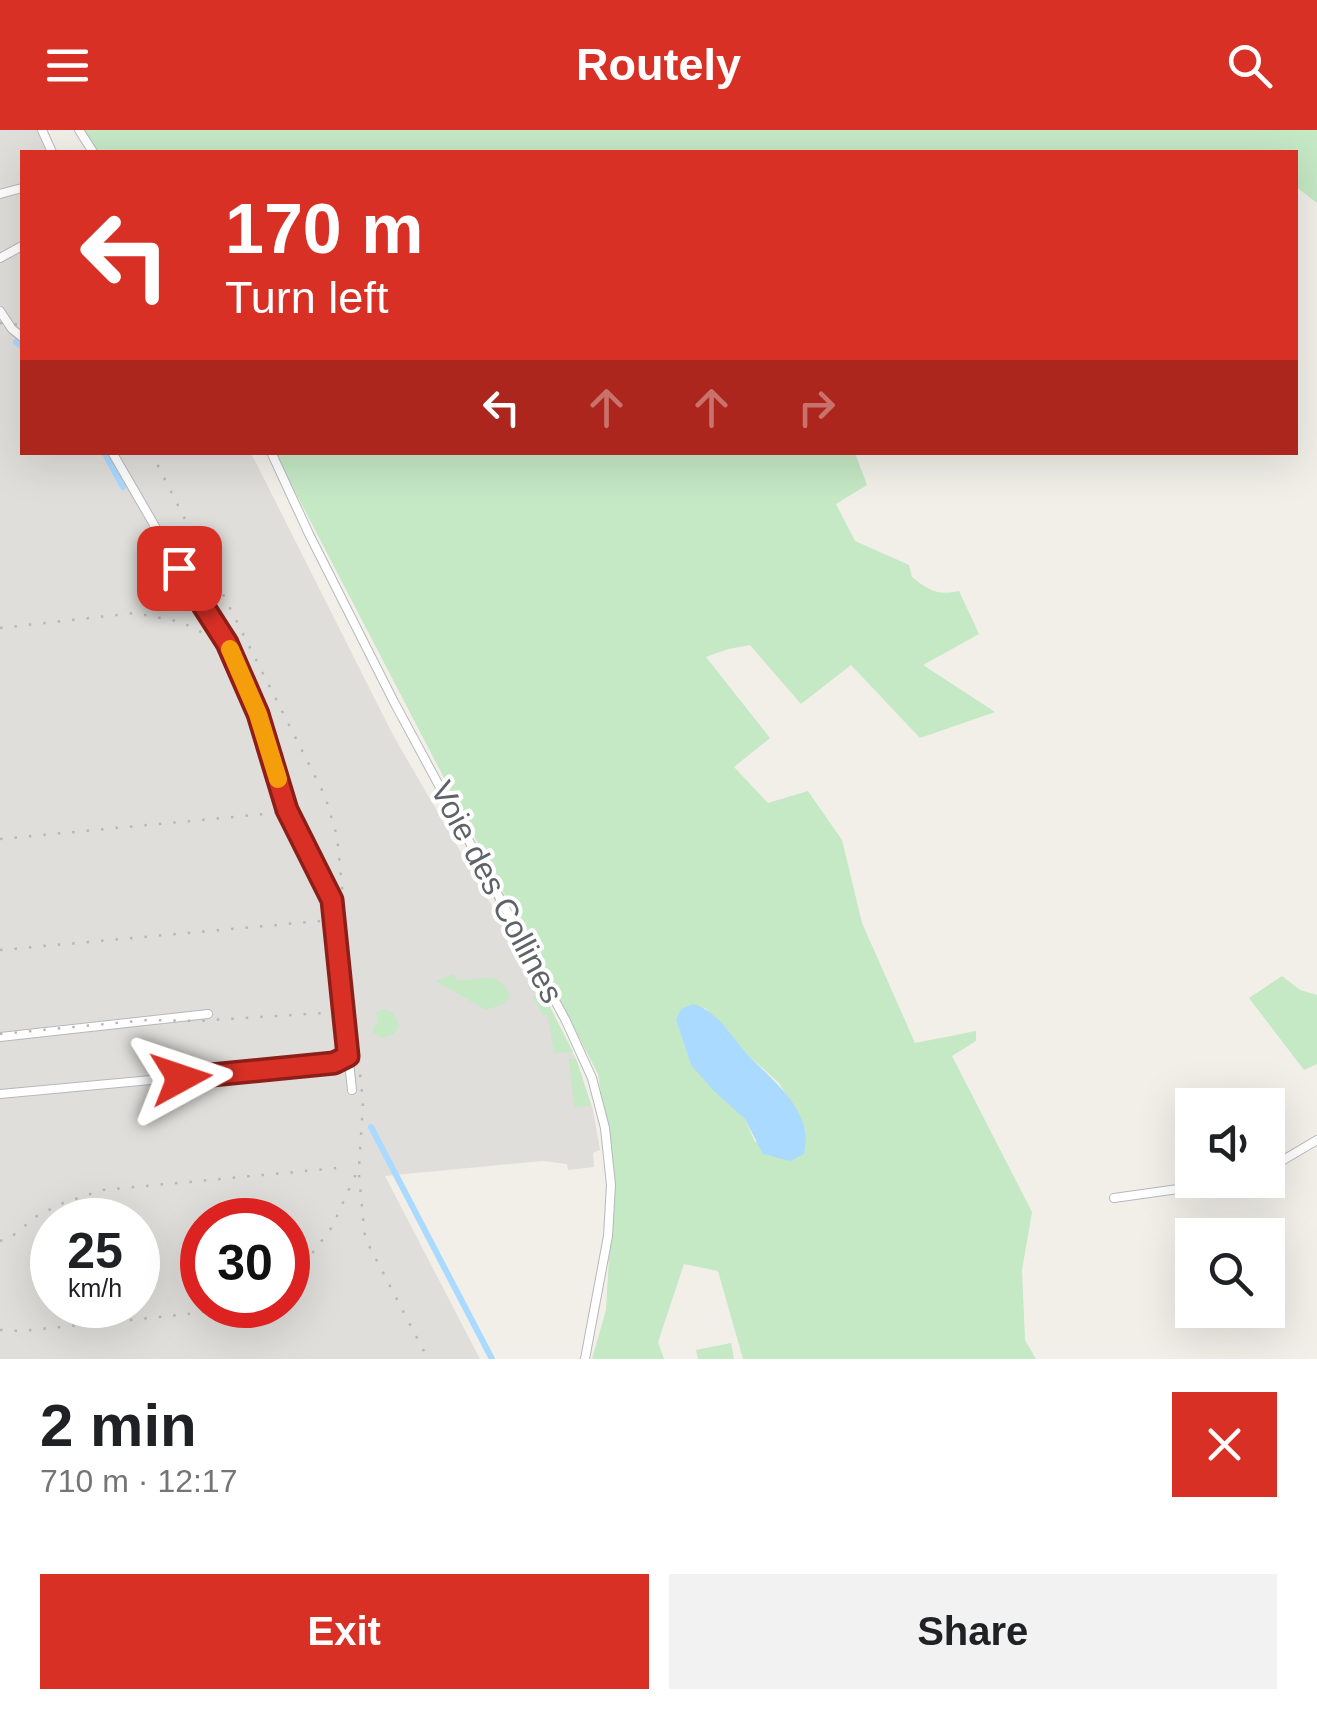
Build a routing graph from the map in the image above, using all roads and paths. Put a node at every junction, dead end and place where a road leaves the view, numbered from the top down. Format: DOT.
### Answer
graph roads {
  1 [pos="0,312"];
  2 [pos="20,335"];
  3 [pos="114,455"];
  4 [pos="272,455"];
  5 [pos="208,1014"];
  6 [pos="0,1037"];
  7 [pos="348,1056"];
  8 [pos="352,1090"];
  9 [pos="0,1094"];
  10 [pos="1317,1140"];
  11 [pos="1285,1159"];
  12 [pos="1175,1190"];
  13 [pos="1114,1198"];
  14 [pos="585,1359"];
  1 -- 2 [label="street"];
  3 -- 7 [label="street"];
  4 -- 14 [label="street, Voie des Collines"];
  5 -- 6 [label="street"];
  7 -- 8 [label="street"];
  7 -- 9 [label="street"];
  10 -- 11 [label="street"];
  12 -- 13 [label="street"];
}
